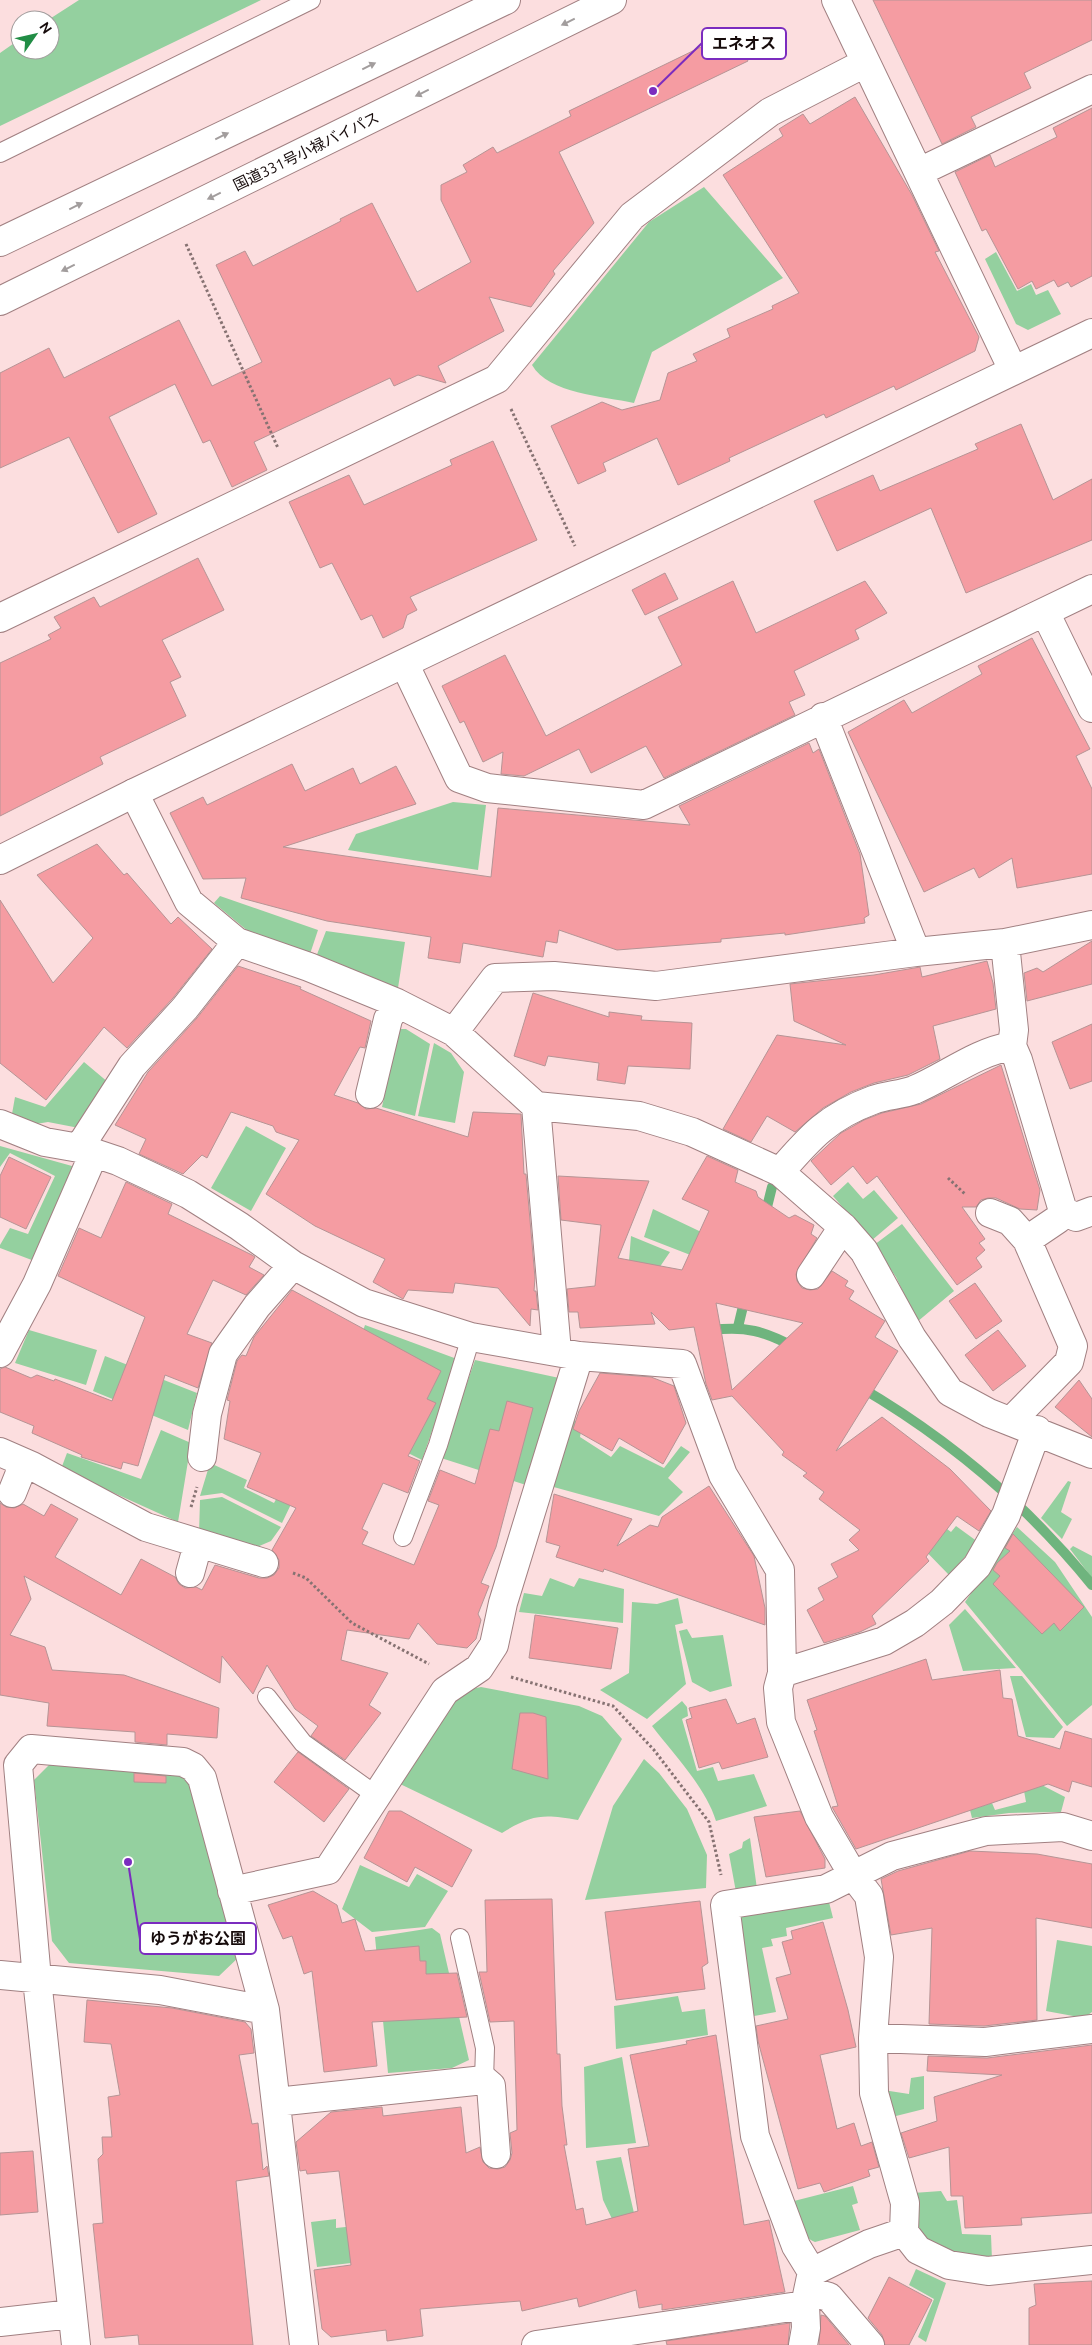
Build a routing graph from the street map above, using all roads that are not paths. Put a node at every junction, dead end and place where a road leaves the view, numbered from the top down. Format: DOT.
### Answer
graph roads {
  1 [pos="311,0"];
  2 [pos="506,0"];
  3 [pos="612,0"];
  4 [pos="836,0"];
  5 [pos="865,63"];
  6 [pos="1092,89"];
  7 [pos="0,153"];
  8 [pos="920,172"];
  9 [pos="0,242"];
  10 [pos="0,301"];
  11 [pos="1092,333"];
  12 [pos="1013,370"];
  13 [pos="1092,589"];
  14 [pos="1045,612"];
  15 [pos="0,618"];
  16 [pos="405,664"];
  17 [pos="1092,708"];
  18 [pos="822,717"];
  19 [pos="134,793"];
  20 [pos="0,860"];
  21 [pos="1092,925"];
  22 [pos="237,942"];
  23 [pos="1005,943"];
  24 [pos="916,952"];
  25 [pos="397,1003"];
  26 [pos="454,1032"];
  27 [pos="1012,1046"];
  28 [pos="370,1094"];
  29 [pos="536,1106"];
  30 [pos="0,1124"];
  31 [pos="87,1151"];
  32 [pos="780,1172"];
  33 [pos="1063,1211"];
  34 [pos="1092,1211"];
  35 [pos="990,1213"];
  36 [pos="844,1227"];
  37 [pos="1027,1240"];
  38 [pos="293,1265"];
  39 [pos="811,1274"];
  40 [pos="471,1337"];
  41 [pos="0,1353"];
  42 [pos="568,1354"];
  43 [pos="1011,1421"];
  44 [pos="1036,1430"];
  45 [pos="1092,1454"];
  46 [pos="12,1457"];
  47 [pos="202,1457"];
  48 [pos="12,1493"];
  49 [pos="403,1537"];
  50 [pos="191,1541"];
  51 [pos="264,1563"];
  52 [pos="190,1573"];
  53 [pos="782,1673"];
  54 [pos="267,1697"];
  55 [pos="377,1796"];
  56 [pos="1092,1836"];
  57 [pos="853,1875"];
  58 [pos="232,1891"];
  59 [pos="460,1938"];
  60 [pos="0,1975"];
  61 [pos="37,1979"];
  62 [pos="265,2010"];
  63 [pos="1092,2029"];
  64 [pos="873,2038"];
  65 [pos="484,2080"];
  66 [pos="276,2102"];
  67 [pos="496,2154"];
  68 [pos="904,2232"];
  69 [pos="1092,2260"];
  70 [pos="809,2289"];
  71 [pos="72,2314"];
  72 [pos="0,2322"];
  73 [pos="76,2345"];
  74 [pos="304,2345"];
  75 [pos="536,2345"];
  76 [pos="803,2345"];
  77 [pos="870,2345"];
  1 -- 7 [label="lane"];
  9 -- 2 [label="main road, one-way"];
  3 -- 10 [label="main road, 国道331号小禄バイパス, one-way"];
  4 -- 5 [label="main road"];
  5 -- 8 [label="main road"];
  5 -- 15 [label="main road"];
  6 -- 8 [label="main road"];
  8 -- 12 [label="main road"];
  11 -- 12 [label="main road"];
  12 -- 16 [label="main road"];
  13 -- 14 [label="main road"];
  14 -- 17 [label="main road"];
  14 -- 18 [label="main road"];
  16 -- 18 [label="main road"];
  16 -- 19 [label="main road"];
  18 -- 24 [label="main road"];
  19 -- 20 [label="main road"];
  19 -- 22 [label="main road"];
  21 -- 23 [label="main road"];
  22 -- 25 [label="main road"];
  22 -- 31 [label="main road"];
  23 -- 24 [label="main road"];
  23 -- 27 [label="main road"];
  24 -- 26 [label="main road"];
  25 -- 26 [label="main road"];
  25 -- 28 [label="main road"];
  26 -- 29 [label="main road"];
  27 -- 32 [label="main road"];
  27 -- 33 [label="main road"];
  29 -- 32 [label="main road"];
  29 -- 42 [label="main road"];
  30 -- 31 [label="main road"];
  31 -- 38 [label="main road"];
  31 -- 41 [label="main road"];
  32 -- 36 [label="main road"];
  33 -- 34 [label="main road"];
  33 -- 37 [label="main road"];
  35 -- 37 [label="main road"];
  36 -- 39 [label="main road"];
  36 -- 43 [label="main road"];
  37 -- 43 [label="main road"];
  38 -- 40 [label="main road"];
  38 -- 47 [label="main road"];
  40 -- 42 [label="main road"];
  40 -- 49 [label="lane"];
  42 -- 53 [label="main road"];
  42 -- 55 [label="main road"];
  43 -- 44 [label="main road"];
  44 -- 45 [label="main road"];
  44 -- 53 [label="main road"];
  46 -- 48 [label="main road"];
  46 -- 50 [label="main road"];
  50 -- 51 [label="main road"];
  50 -- 52 [label="main road"];
  53 -- 57 [label="main road"];
  54 -- 55 [label="lane"];
  55 -- 58 [label="main road"];
  56 -- 57 [label="main road"];
  57 -- 64 [label="main road"];
  57 -- 70 [label="main road"];
  58 -- 61 [label="main road"];
  58 -- 62 [label="main road"];
  59 -- 65 [label="lane"];
  60 -- 61 [label="main road"];
  61 -- 62 [label="main road"];
  61 -- 71 [label="main road"];
  62 -- 66 [label="main road"];
  63 -- 64 [label="main road"];
  64 -- 68 [label="main road"];
  65 -- 66 [label="main road"];
  65 -- 67 [label="main road"];
  66 -- 74 [label="main road"];
  68 -- 69 [label="main road"];
  68 -- 70 [label="main road"];
  70 -- 75 [label="main road"];
  70 -- 76 [label="main road"];
  70 -- 77 [label="main road"];
  71 -- 72 [label="main road"];
  71 -- 73 [label="main road"];
}
